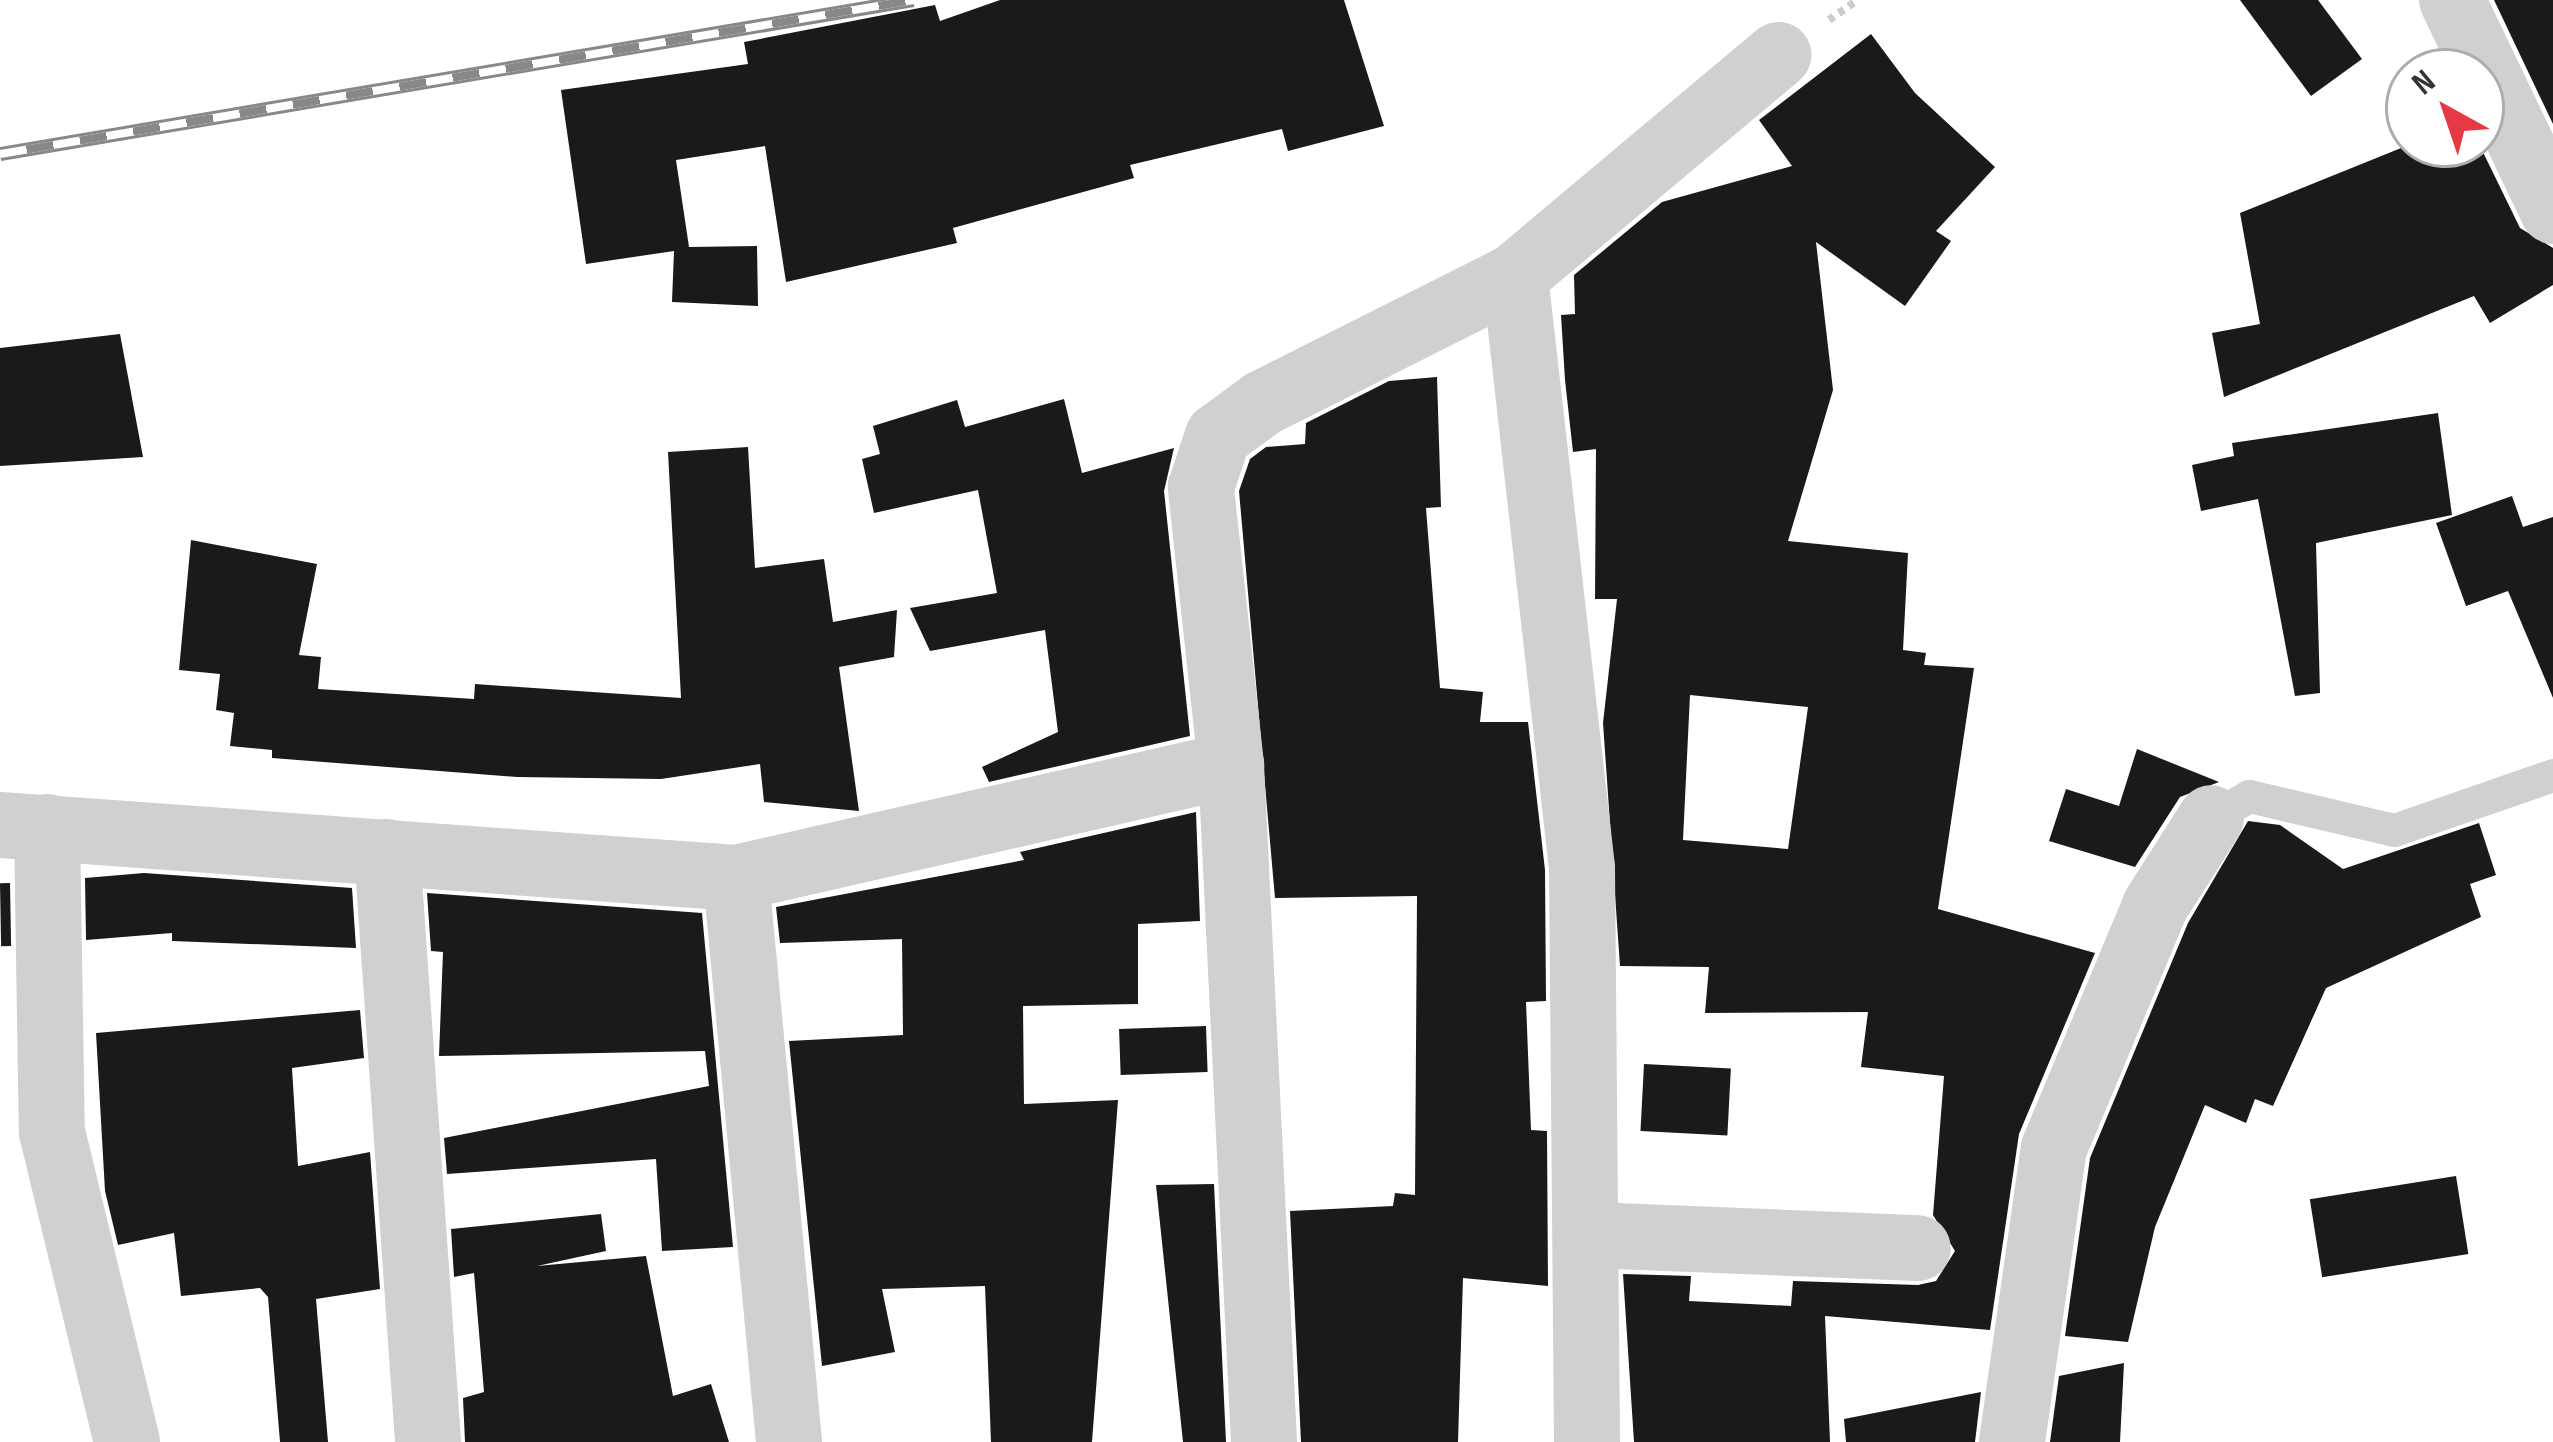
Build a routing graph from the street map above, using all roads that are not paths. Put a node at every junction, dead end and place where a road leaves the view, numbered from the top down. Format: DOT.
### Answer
graph roads {
  1 [pos="2452,0"];
  2 [pos="1778,56"];
  3 [pos="2553,211"];
  4 [pos="1515,276"];
  5 [pos="1232,765"];
  6 [pos="2553,775"];
  7 [pos="2211,818"];
  8 [pos="24,826"];
  9 [pos="387,852"];
  10 [pos="736,878"];
  11 [pos="1591,1235"];
  12 [pos="1918,1248"];
  13 [pos="127,1442"];
  14 [pos="428,1442"];
  15 [pos="789,1442"];
  16 [pos="1264,1442"];
  17 [pos="1587,1442"];
  18 [pos="2012,1442"];
  1 -- 3 [label="street"];
  2 -- 4 [label="street"];
  4 -- 5 [label="street"];
  4 -- 11 [label="street"];
  5 -- 10 [label="street"];
  5 -- 16 [label="street"];
  6 -- 7 [label="lane"];
  7 -- 18 [label="street"];
  8 -- 9 [label="street"];
  8 -- 13 [label="street"];
  9 -- 10 [label="street"];
  9 -- 14 [label="street"];
  10 -- 15 [label="street"];
  11 -- 12 [label="street"];
  11 -- 17 [label="street"];
}
